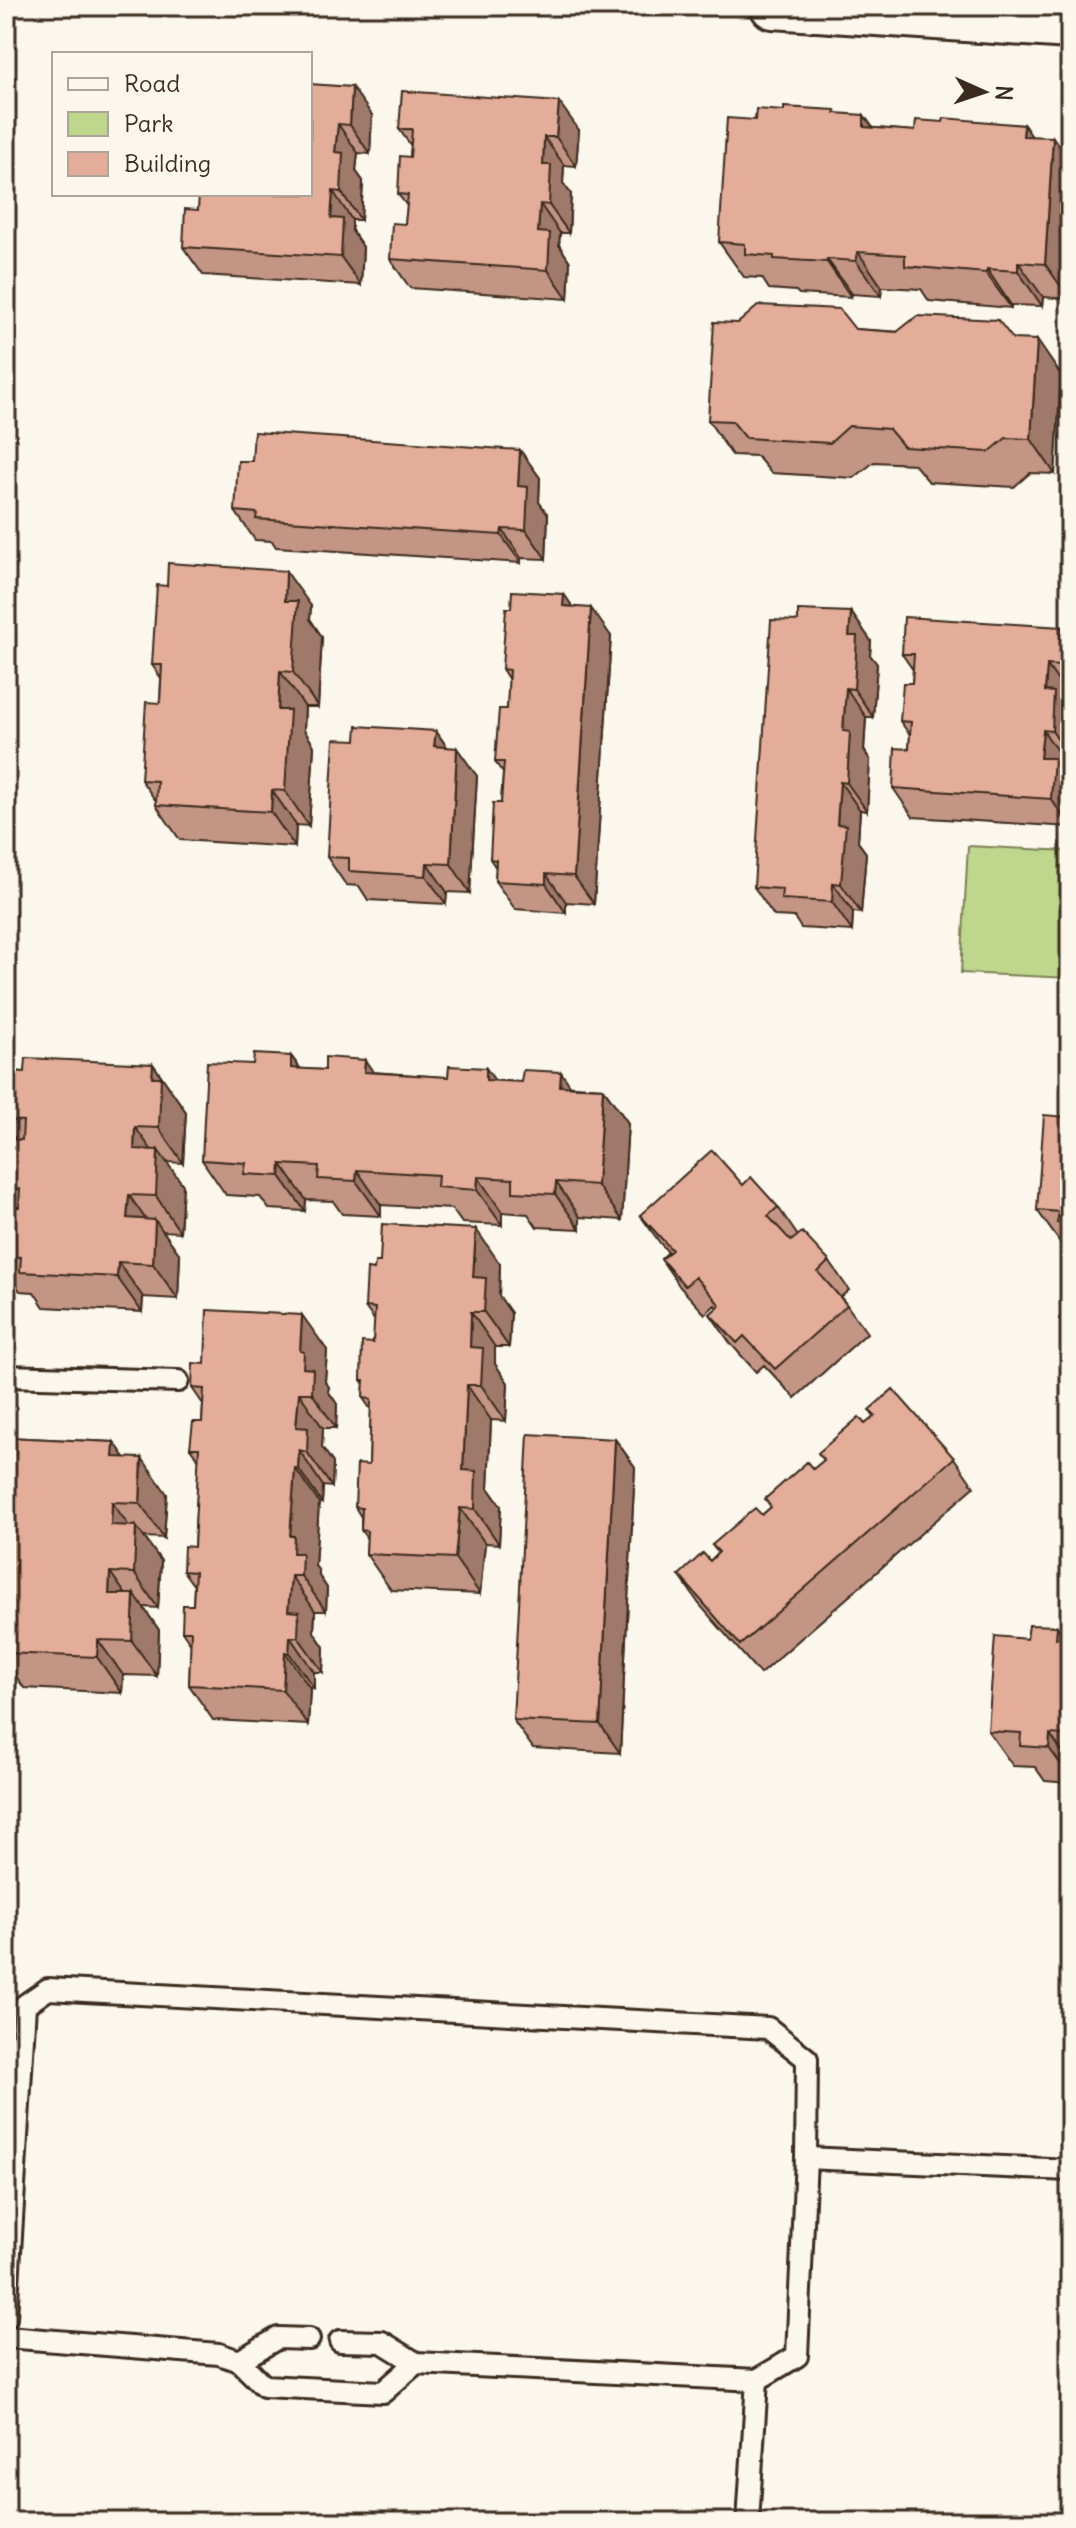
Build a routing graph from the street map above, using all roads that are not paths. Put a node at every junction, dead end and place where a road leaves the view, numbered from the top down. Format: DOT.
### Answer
graph roads {
  1 [pos="773,6"];
  2 [pos="1070,26"];
  3 [pos="6,1376"];
  4 [pos="178,1381"];
  5 [pos="806,2158"];
  6 [pos="1070,2170"];
  7 [pos="6,2318"];
  8 [pos="6,2337"];
  9 [pos="309,2339"];
  10 [pos="340,2341"];
  11 [pos="239,2361"];
  12 [pos="416,2363"];
  13 [pos="757,2380"];
  14 [pos="748,2522"];
  1 -- 2 [label="street"];
  3 -- 4 [label="lane"];
  5 -- 6 [label="lane"];
  5 -- 7 [label="lane"];
  5 -- 13 [label="lane"];
  8 -- 11 [label="lane"];
  9 -- 11 [label="lane"];
  10 -- 12 [label="lane"];
  11 -- 12 [label="lane"];
  12 -- 13 [label="lane"];
  13 -- 14 [label="lane"];
}
